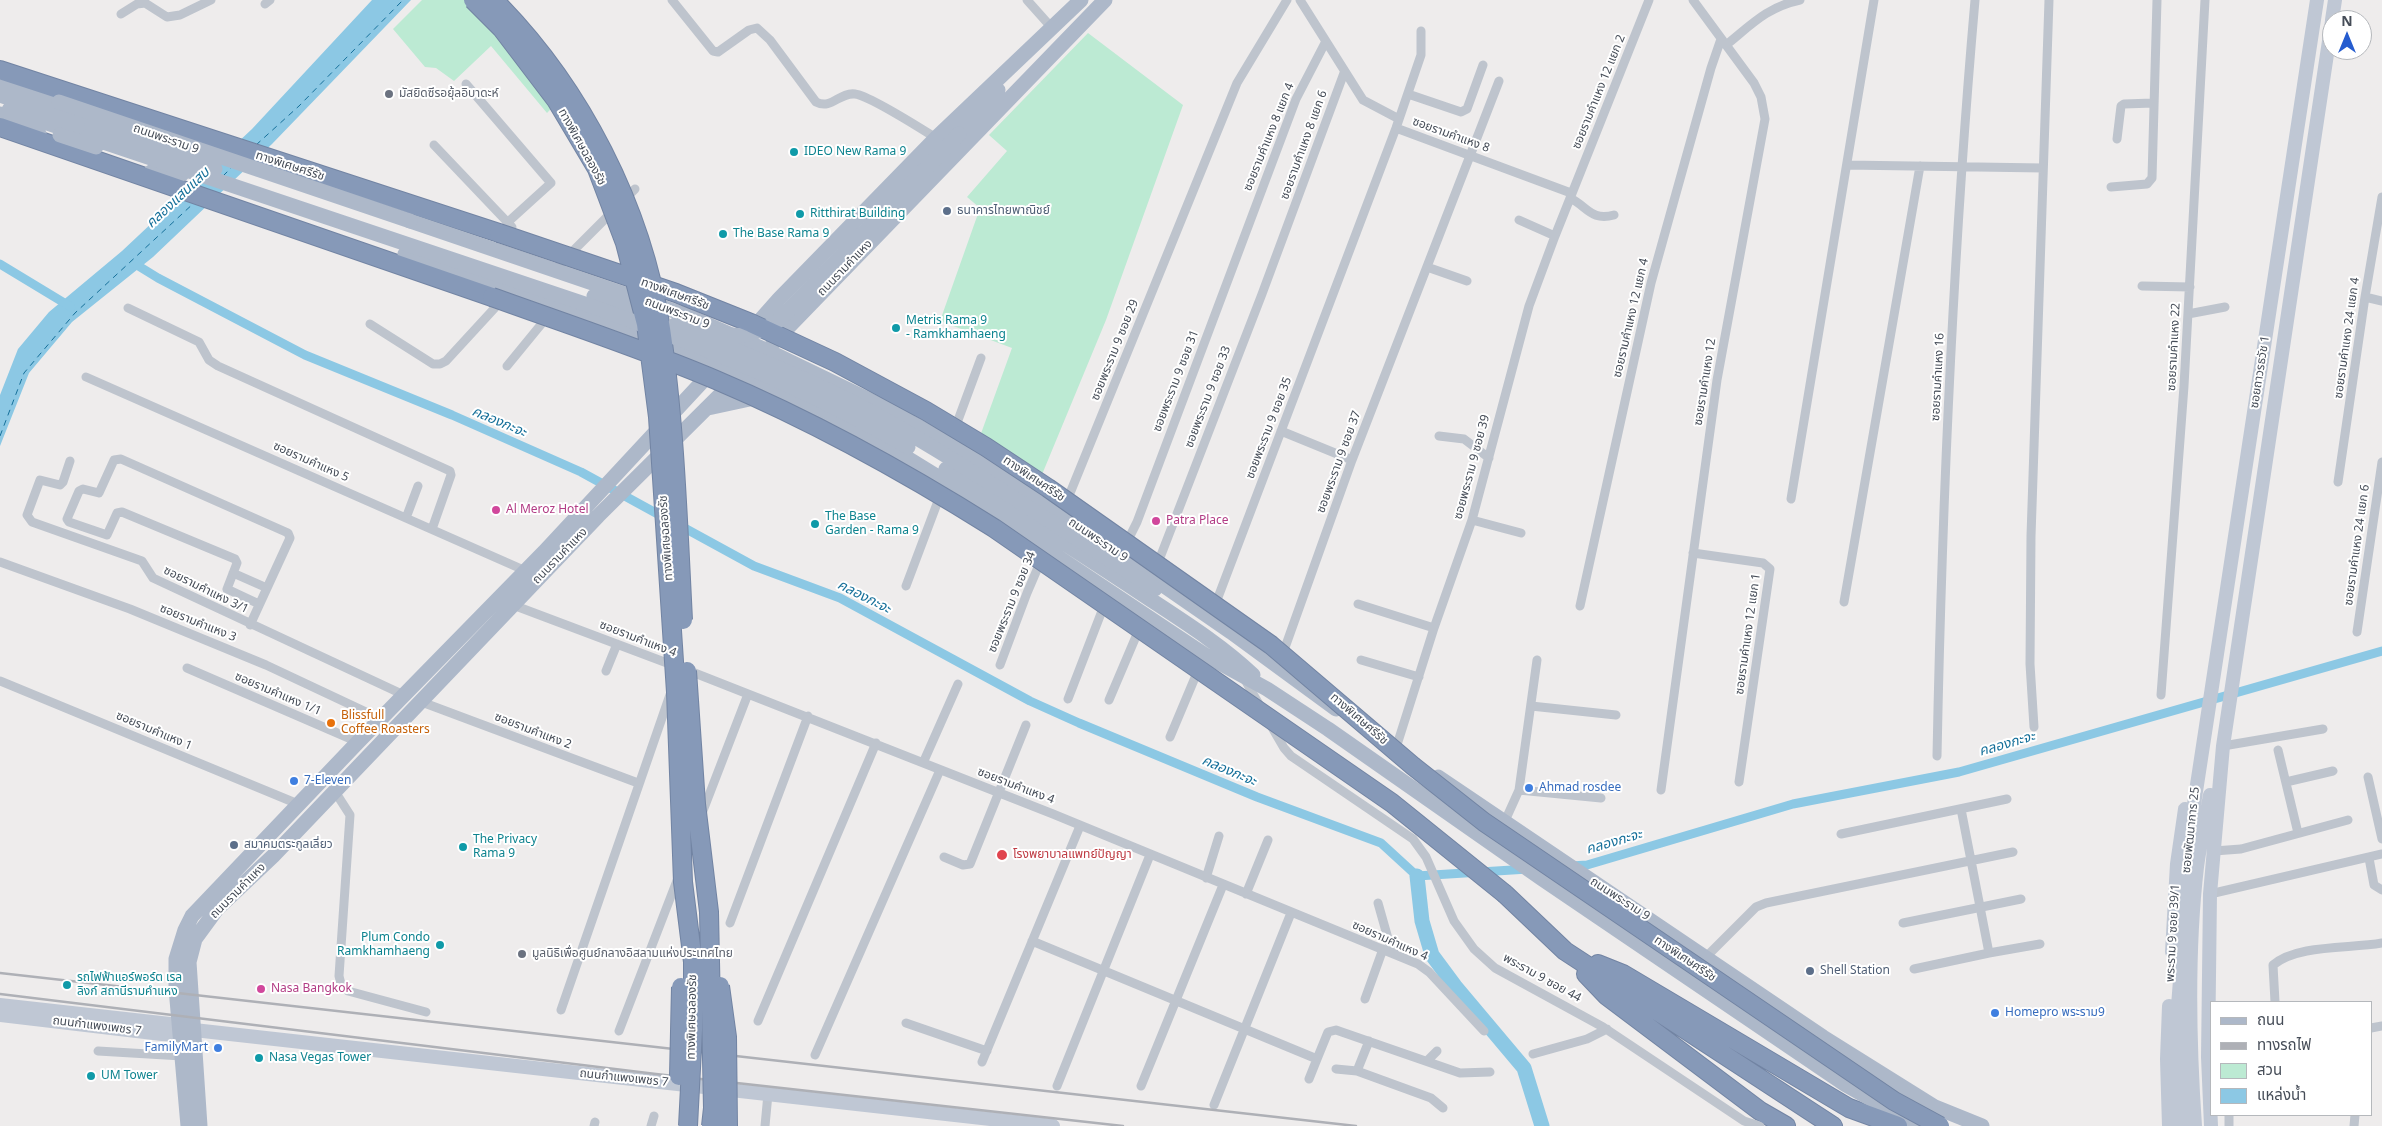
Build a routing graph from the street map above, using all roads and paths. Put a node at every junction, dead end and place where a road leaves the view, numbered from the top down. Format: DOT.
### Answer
graph roads {
  1 [pos="212,0"];
  2 [pos="473,0"];
  3 [pos="494,0"];
  4 [pos="672,0"];
  5 [pos="1027,0"];
  6 [pos="1081,0"];
  7 [pos="1105,0"];
  8 [pos="1287,0"];
  9 [pos="1300,0"];
  10 [pos="1649,0"];
  11 [pos="1693,0"];
  12 [pos="1800,0"];
  13 [pos="1874,0"];
  14 [pos="1974,0"];
  15 [pos="2049,0"];
  16 [pos="2157,0"];
  17 [pos="2205,0"];
  18 [pos="2317,0"];
  19 [pos="121,14"];
  20 [pos="1052,28"];
  21 [pos="1421,31"];
  22 [pos="1724,42"];
  23 [pos="1325,43"];
  24 [pos="1029,50"];
  25 [pos="2326,60"];
  26 [pos="1483,65"];
  27 [pos="0,70"];
  28 [pos="1344,72"];
  29 [pos="1499,81"];
  30 [pos="466,84"];
  31 [pos="4,87"];
  32 [pos="1408,94"];
  33 [pos="2153,103"];
  34 [pos="0,107"];
  35 [pos="0,114"];
  36 [pos="1399,118"];
  37 [pos="0,128"];
  38 [pos="1396,128"];
  39 [pos="936,138"];
  40 [pos="2117,139"];
  41 [pos="434,146"];
  42 [pos="1470,155"];
  43 [pos="1847,164"];
  44 [pos="1920,166"];
  45 [pos="1960,167"];
  46 [pos="2043,168"];
  47 [pos="2110,186"];
  48 [pos="635,188"];
  49 [pos="1571,196"];
  50 [pos="2382,197"];
  51 [pos="1252,214"];
  52 [pos="1614,216"];
  53 [pos="1519,220"];
  54 [pos="508,222"];
  55 [pos="1287,226"];
  56 [pos="1555,236"];
  57 [pos="2280,244"];
  58 [pos="2298,247"];
  59 [pos="516,256"];
  60 [pos="1427,267"];
  61 [pos="555,269"];
  62 [pos="1466,281"];
  63 [pos="2142,286"];
  64 [pos="2190,286"];
  65 [pos="510,290"];
  66 [pos="2365,298"];
  67 [pos="779,299"];
  68 [pos="2382,300"];
  69 [pos="556,306"];
  70 [pos="128,308"];
  71 [pos="2225,308"];
  72 [pos="2188,314"];
  73 [pos="796,318"];
  74 [pos="681,320"];
  75 [pos="370,324"];
  76 [pos="742,340"];
  77 [pos="766,350"];
  78 [pos="687,354"];
  79 [pos="981,358"];
  80 [pos="507,366"];
  81 [pos="718,366"];
  82 [pos="741,374"];
  83 [pos="86,377"];
  84 [pos="823,377"];
  85 [pos="690,395"];
  86 [pos="804,402"];
  87 [pos="707,408"];
  88 [pos="921,427"];
  89 [pos="1281,431"];
  90 [pos="1439,436"];
  91 [pos="950,443"];
  92 [pos="1489,458"];
  93 [pos="911,460"];
  94 [pos="1352,460"];
  95 [pos="70,461"];
  96 [pos="2382,462"];
  97 [pos="946,481"];
  98 [pos="2338,482"];
  99 [pos="418,486"];
  100 [pos="1791,499"];
  101 [pos="1062,515"];
  102 [pos="406,518"];
  103 [pos="1472,520"];
  104 [pos="432,529"];
  105 [pos="1521,533"];
  106 [pos="1046,548"];
  107 [pos="1693,553"];
  108 [pos="1120,555"];
  109 [pos="0,562"];
  110 [pos="526,571"];
  111 [pos="233,572"];
  112 [pos="906,586"];
  113 [pos="267,588"];
  114 [pos="1110,590"];
  115 [pos="1151,595"];
  116 [pos="508,600"];
  117 [pos="1844,602"];
  118 [pos="260,604"];
  119 [pos="1358,604"];
  120 [pos="1580,606"];
  121 [pos="1211,618"];
  122 [pos="250,625"];
  123 [pos="1434,628"];
  124 [pos="2357,632"];
  125 [pos="617,644"];
  126 [pos="1205,655"];
  127 [pos="1361,660"];
  128 [pos="1537,660"];
  129 [pos="1000,665"];
  130 [pos="187,668"];
  131 [pos="679,668"];
  132 [pos="606,671"];
  133 [pos="1284,673"];
  134 [pos="1242,675"];
  135 [pos="1419,677"];
  136 [pos="0,681"];
  137 [pos="958,684"];
  138 [pos="1267,688"];
  139 [pos="748,694"];
  140 [pos="404,695"];
  141 [pos="2161,695"];
  142 [pos="1068,699"];
  143 [pos="1109,700"];
  144 [pos="420,701"];
  145 [pos="1531,706"];
  146 [pos="808,716"];
  147 [pos="1616,716"];
  148 [pos="381,718"];
  149 [pos="1026,725"];
  150 [pos="2034,727"];
  151 [pos="2324,729"];
  152 [pos="1170,737"];
  153 [pos="358,742"];
  154 [pos="876,743"];
  155 [pos="2202,743"];
  156 [pos="2223,746"];
  157 [pos="1396,748"];
  158 [pos="2278,750"];
  159 [pos="1936,756"];
  160 [pos="923,763"];
  161 [pos="940,770"];
  162 [pos="2332,771"];
  163 [pos="2368,778"];
  164 [pos="1739,782"];
  165 [pos="2286,782"];
  166 [pos="638,783"];
  167 [pos="334,790"];
  168 [pos="1520,790"];
  169 [pos="1661,790"];
  170 [pos="998,792"];
  171 [pos="1601,798"];
  172 [pos="2007,799"];
  173 [pos="298,804"];
  174 [pos="2378,807"];
  175 [pos="1961,809"];
  176 [pos="2348,820"];
  177 [pos="1504,821"];
  178 [pos="1080,826"];
  179 [pos="2298,833"];
  180 [pos="1841,834"];
  181 [pos="1218,836"];
  182 [pos="2382,839"];
  183 [pos="1268,840"];
  184 [pos="2214,851"];
  185 [pos="2013,852"];
  186 [pos="2382,854"];
  187 [pos="1150,855"];
  188 [pos="248,856"];
  189 [pos="944,857"];
  190 [pos="2369,858"];
  191 [pos="1971,860"];
  192 [pos="260,869"];
  193 [pos="1206,878"];
  194 [pos="683,882"];
  195 [pos="1223,885"];
  196 [pos="2382,890"];
  197 [pos="1246,894"];
  198 [pos="2210,894"];
  199 [pos="2021,899"];
  200 [pos="1378,903"];
  201 [pos="1980,907"];
  202 [pos="709,912"];
  203 [pos="1291,913"];
  204 [pos="730,923"];
  205 [pos="1903,923"];
  206 [pos="1032,941"];
  207 [pos="2382,943"];
  208 [pos="2040,944"];
  209 [pos="1693,948"];
  210 [pos="1384,949"];
  211 [pos="1565,951"];
  212 [pos="1395,954"];
  213 [pos="1988,954"];
  214 [pos="1706,956"];
  215 [pos="1914,969"];
  216 [pos="1677,970"];
  217 [pos="1103,971"];
  218 [pos="1365,999"];
  219 [pos="1176,1001"];
  220 [pos="2275,1001"];
  221 [pos="0,1005"];
  222 [pos="561,1010"];
  223 [pos="426,1012"];
  224 [pos="0,1015"];
  225 [pos="758,1022"];
  226 [pos="906,1023"];
  227 [pos="1607,1029"];
  228 [pos="185,1030"];
  229 [pos="1246,1030"];
  230 [pos="619,1031"];
  231 [pos="1484,1031"];
  232 [pos="1369,1041"];
  233 [pos="1436,1050"];
  234 [pos="98,1051"];
  235 [pos="987,1051"];
  236 [pos="1533,1054"];
  237 [pos="815,1055"];
  238 [pos="182,1056"];
  239 [pos="2209,1057"];
  240 [pos="1317,1060"];
  241 [pos="1427,1061"];
  242 [pos="982,1062"];
  243 [pos="1336,1069"];
  244 [pos="1357,1071"];
  245 [pos="1490,1072"];
  246 [pos="1309,1079"];
  247 [pos="1058,1086"];
  248 [pos="1140,1086"];
  249 [pos="2210,1092"];
  250 [pos="768,1094"];
  251 [pos="1214,1105"];
  252 [pos="1443,1108"];
  253 [pos="654,1116"];
  254 [pos="188,1126"];
  255 [pos="200,1126"];
  256 [pos="651,1126"];
  257 [pos="676,1126"];
  258 [pos="688,1126"];
  259 [pos="711,1126"];
  260 [pos="728,1126"];
  261 [pos="765,1126"];
  262 [pos="1054,1126"];
  263 [pos="1760,1126"];
  264 [pos="1786,1126"];
  265 [pos="1833,1126"];
  266 [pos="1898,1126"];
  267 [pos="1919,1126"];
  268 [pos="1940,1126"];
  269 [pos="1982,1126"];
  270 [pos="2169,1126"];
  271 [pos="2182,1126"];
  272 [pos="2195,1126"];
  1 -- 19 [label="street"];
  2 -- 194 [label="highway, ทางพิเศษฉลองรัช, bridge"];
  3 -- 202 [label="highway, ทางพิเศษฉลองรัช, bridge"];
  4 -- 39 [label="street"];
  5 -- 20 [label="street"];
  6 -- 20 [label="main road, ถนนรามคำแหง"];
  7 -- 73 [label="main road, ถนนรามคำแหง"];
  8 -- 101 [label="street, ซอยพระราม 9 ซอย 29"];
  9 -- 23 [label="street, ซอยรามคำแหง 8"];
  10 -- 49 [label="street, ซอยรามคำแหง 12 แยก 2"];
  11 -- 22 [label="street, ซอยรามคำแหง 12"];
  12 -- 22 [label="street"];
  13 -- 43 [label="street"];
  14 -- 45 [label="street, ซอยรามคำแหง 16"];
  15 -- 46 [label="street"];
  16 -- 33 [label="street"];
  17 -- 64 [label="street, ซอยรามคำแหง 22"];
  18 -- 57 [label="main road, ซอยถาวรธวัช 1"];
  20 -- 24 [label="main road, ถนนรามคำแหง"];
  21 -- 32 [label="street"];
  22 -- 107 [label="street, ซอยรามคำแหง 12"];
  22 -- 120 [label="street, ซอยรามคำแหง 12 แยก 4"];
  23 -- 28 [label="street, ซอยรามคำแหง 8"];
  23 -- 51 [label="street, ซอยรามคำแหง 8 แยก 4"];
  24 -- 39 [label="main road, ถนนรามคำแหง"];
  24 -- 74 [label="main road, bridge"];
  25 -- 58 [label="main road, ซอยถาวรธวัช 1"];
  26 -- 32 [label="street"];
  27 -- 268 [label="highway, ทางพิเศษศรีรัช, bridge"];
  28 -- 36 [label="street, ซอยรามคำแหง 8"];
  28 -- 55 [label="street, ซอยรามคำแหง 8 แยก 6"];
  29 -- 42 [label="street, ซอยพระราม 9 ซอย 37"];
  30 -- 54 [label="street"];
  31 -- 35 [label="main road"];
  31 -- 59 [label="main road, ถนนพระราม 9, bridge"];
  31 -- 74 [label="main road, ถนนพระราม 9, bridge"];
  32 -- 36 [label="street"];
  33 -- 40 [label="street"];
  33 -- 47 [label="street"];
  34 -- 115 [label="main road, ถนนพระราม 9, bridge"];
  35 -- 65 [label="main road, ถนนพระราม 9, bridge"];
  36 -- 38 [label="street, ซอยรามคำแหง 8"];
  37 -- 211 [label="highway, bridge"];
  38 -- 42 [label="street, ซอยรามคำแหง 8"];
  38 -- 89 [label="street, ซอยพระราม 9 ซอย 35"];
  39 -- 67 [label="main road, ถนนรามคำแหง"];
  41 -- 54 [label="street"];
  42 -- 49 [label="street, ซอยรามคำแหง 8"];
  42 -- 60 [label="street, ซอยพระราม 9 ซอย 37"];
  43 -- 44 [label="street"];
  43 -- 100 [label="street"];
  44 -- 45 [label="street"];
  44 -- 117 [label="street"];
  45 -- 46 [label="street"];
  45 -- 159 [label="street, ซอยรามคำแหง 16"];
  46 -- 150 [label="street"];
  48 -- 61 [label="street"];
  49 -- 52 [label="street, ซอยรามคำแหง 8"];
  49 -- 56 [label="street, ซอยพระราม 9 ซอย 39"];
  50 -- 66 [label="street, ซอยรามคำแหง 24 แยก 4"];
  51 -- 108 [label="street, ซอยพระราม 9 ซอย 31"];
  53 -- 56 [label="street"];
  54 -- 59 [label="street"];
  55 -- 115 [label="street, ซอยพระราม 9 ซอย 33"];
  56 -- 92 [label="street, ซอยพระราม 9 ซอย 39"];
  57 -- 58 [label="main road"];
  57 -- 155 [label="main road, ซอยถาวรธวัช 1"];
  58 -- 156 [label="main road, ซอยถาวรธวัช 1"];
  59 -- 61 [label="main road, ถนนพระราม 9"];
  60 -- 62 [label="street"];
  60 -- 94 [label="street, ซอยพระราม 9 ซอย 37"];
  61 -- 74 [label="main road, ถนนพระราม 9"];
  63 -- 64 [label="street"];
  64 -- 72 [label="street, ซอยรามคำแหง 22"];
  65 -- 69 [label="main road, ถนนพระราม 9"];
  65 -- 75 [label="street"];
  66 -- 68 [label="street"];
  66 -- 98 [label="street, ซอยรามคำแหง 24 แยก 4"];
  67 -- 74 [label="main road"];
  67 -- 76 [label="main road, ถนนรามคำแหง"];
  69 -- 78 [label="main road, ถนนพระราม 9"];
  69 -- 80 [label="street"];
  70 -- 104 [label="street"];
  71 -- 72 [label="street"];
  72 -- 141 [label="street, ซอยรามคำแหง 22"];
  73 -- 77 [label="main road, ถนนรามคำแหง"];
  73 -- 84 [label="main road"];
  74 -- 76 [label="main road, ถนนพระราม 9"];
  74 -- 115 [label="main road, ถนนพระราม 9, bridge"];
  76 -- 77 [label="main road, ถนนพระราม 9"];
  76 -- 81 [label="main road, ถนนรามคำแหง"];
  77 -- 82 [label="main road, ถนนรามคำแหง"];
  77 -- 84 [label="main road, ถนนพระราม 9"];
  78 -- 81 [label="main road, ถนนพระราม 9"];
  78 -- 85 [label="main road"];
  79 -- 91 [label="street"];
  81 -- 82 [label="main road, ถนนพระราม 9"];
  81 -- 85 [label="main road, ถนนรามคำแหง"];
  82 -- 86 [label="main road, ถนนพระราม 9"];
  82 -- 87 [label="main road, ถนนรามคำแหง"];
  83 -- 102 [label="street, ซอยรามคำแหง 5"];
  84 -- 88 [label="main road, ถนนพระราม 9"];
  85 -- 110 [label="main road, ถนนรามคำแหง"];
  86 -- 87 [label="main road"];
  86 -- 93 [label="main road, ถนนพระราม 9"];
  87 -- 116 [label="main road, ถนนรามคำแหง"];
  88 -- 91 [label="main road, ถนนพระราม 9"];
  88 -- 93 [label="main road"];
  89 -- 94 [label="street"];
  89 -- 121 [label="street, ซอยพระราม 9 ซอย 35"];
  90 -- 92 [label="street"];
  91 -- 101 [label="main road, ถนนพระราม 9"];
  92 -- 103 [label="street, ซอยพระราม 9 ซอย 39"];
  93 -- 97 [label="main road, ถนนพระราม 9"];
  94 -- 133 [label="street, ซอยพระราม 9 ซอย 37"];
  95 -- 122 [label="street, ซอยรามคำแหง 3/1"];
  96 -- 124 [label="street, ซอยรามคำแหง 24 แยก 6"];
  97 -- 106 [label="main road, ถนนพระราม 9"];
  97 -- 112 [label="street"];
  99 -- 102 [label="street"];
  101 -- 108 [label="main road, ถนนพระราม 9"];
  102 -- 104 [label="street, ซอยรามคำแหง 5"];
  103 -- 105 [label="street"];
  103 -- 123 [label="street, ซอยพระราม 9 ซอย 39"];
  104 -- 110 [label="street, ซอยรามคำแหง 5"];
  106 -- 114 [label="main road, ถนนพระราม 9"];
  106 -- 129 [label="street, ซอยพระราม 9 ซอย 34"];
  107 -- 164 [label="street, ซอยรามคำแหง 12 แยก 1"];
  107 -- 169 [label="street, ซอยรามคำแหง 12"];
  108 -- 115 [label="main road, ถนนพระราม 9"];
  109 -- 148 [label="street, ซอยรามคำแหง 3"];
  110 -- 116 [label="main road, ถนนรามคำแหง"];
  111 -- 113 [label="street"];
  111 -- 113 [label="street"];
  111 -- 118 [label="street"];
  113 -- 118 [label="street"];
  114 -- 115 [label="main road, ถนนพระราม 9"];
  114 -- 142 [label="street"];
  115 -- 121 [label="main road, ถนนพระราม 9"];
  115 -- 126 [label="main road, ถนนพระราม 9"];
  115 -- 133 [label="main road, ถนนพระราม 9"];
  115 -- 138 [label="main road, ถนนพระราม 9"];
  115 -- 143 [label="street, ซอยพระราม 9 ซอย 33"];
  116 -- 125 [label="street, ซอยรามคำแหง 4"];
  116 -- 140 [label="main road, ถนนรามคำแหง"];
  116 -- 144 [label="main road, ถนนรามคำแหง"];
  118 -- 122 [label="street"];
  119 -- 123 [label="street"];
  121 -- 133 [label="main road, ถนนพระราม 9"];
  122 -- 140 [label="street, ซอยรามคำแหง 3/1"];
  123 -- 135 [label="street, ซอยพระราม 9 ซอย 39"];
  125 -- 131 [label="street, ซอยรามคำแหง 4"];
  125 -- 132 [label="street"];
  126 -- 134 [label="main road, ถนนพระราม 9"];
  126 -- 152 [label="street"];
  127 -- 135 [label="street"];
  128 -- 145 [label="street"];
  130 -- 153 [label="street, ซอยรามคำแหง 1/1"];
  131 -- 139 [label="street, ซอยรามคำแหง 4"];
  131 -- 166 [label="street"];
  133 -- 157 [label="main road, ถนนพระราม 9"];
  134 -- 138 [label="main road, ถนนพระราม 9"];
  134 -- 227 [label="street, พระราม 9 ซอย 44"];
  135 -- 157 [label="street, ซอยพระราม 9 ซอย 39"];
  136 -- 173 [label="street, ซอยรามคำแหง 1"];
  137 -- 160 [label="street"];
  138 -- 216 [label="main road, ถนนพระราม 9"];
  139 -- 146 [label="street, ซอยรามคำแหง 4"];
  139 -- 230 [label="street"];
  140 -- 148 [label="main road, ถนนรามคำแหง"];
  144 -- 166 [label="street, ซอยรามคำแหง 2"];
  144 -- 167 [label="main road, ถนนรามคำแหง"];
  145 -- 147 [label="street"];
  145 -- 168 [label="street"];
  146 -- 154 [label="street, ซอยรามคำแหง 4"];
  146 -- 204 [label="street"];
  148 -- 153 [label="main road, ถนนรามคำแหง"];
  149 -- 170 [label="street"];
  151 -- 156 [label="street"];
  153 -- 173 [label="main road, ถนนรามคำแหง"];
  154 -- 160 [label="street, ซอยรามคำแหง 4"];
  154 -- 225 [label="street"];
  155 -- 270 [label="main road, พระราม 9 ซอย 39/1"];
  155 -- 271 [label="main road, ซอยพัฒนาการ 25"];
  156 -- 184 [label="main road"];
  156 -- 272 [label="main road, ซอยพัฒนาการ 25"];
  157 -- 177 [label="main road, ถนนพระราม 9"];
  158 -- 165 [label="street"];
  160 -- 161 [label="street, ซอยรามคำแหง 4"];
  161 -- 170 [label="street, ซอยรามคำแหง 4"];
  161 -- 237 [label="street"];
  162 -- 165 [label="street"];
  163 -- 174 [label="street"];
  165 -- 179 [label="street"];
  166 -- 222 [label="street"];
  167 -- 192 [label="main road, ถนนรามคำแหง"];
  167 -- 223 [label="street"];
  168 -- 171 [label="street"];
  168 -- 177 [label="street"];
  170 -- 178 [label="street, ซอยรามคำแหง 4"];
  170 -- 189 [label="street"];
  172 -- 175 [label="street"];
  173 -- 188 [label="main road, ถนนรามคำแหง"];
  174 -- 182 [label="street"];
  175 -- 180 [label="street"];
  175 -- 191 [label="street"];
  176 -- 179 [label="street"];
  177 -- 209 [label="main road, ถนนพระราม 9"];
  178 -- 187 [label="street, ซอยรามคำแหง 4"];
  178 -- 206 [label="street"];
  179 -- 184 [label="street"];
  181 -- 193 [label="street"];
  183 -- 197 [label="street"];
  184 -- 198 [label="main road"];
  185 -- 191 [label="street"];
  186 -- 190 [label="street"];
  187 -- 193 [label="street, ซอยรามคำแหง 4"];
  187 -- 217 [label="street"];
  188 -- 192 [label="main road"];
  188 -- 228 [label="main road, ถนนรามคำแหง"];
  190 -- 196 [label="street"];
  190 -- 198 [label="street"];
  191 -- 201 [label="street"];
  191 -- 214 [label="street"];
  192 -- 228 [label="main road, ถนนรามคำแหง"];
  193 -- 195 [label="street, ซอยรามคำแหง 4"];
  194 -- 257 [label="highway, bridge"];
  194 -- 258 [label="highway, ทางพิเศษฉลองรัช, bridge"];
  195 -- 197 [label="street, ซอยรามคำแหง 4"];
  195 -- 219 [label="street"];
  197 -- 203 [label="street, ซอยรามคำแหง 4"];
  198 -- 239 [label="main road"];
  199 -- 201 [label="street"];
  200 -- 212 [label="street"];
  201 -- 205 [label="street"];
  201 -- 213 [label="street"];
  202 -- 259 [label="highway, ทางพิเศษฉลองรัช, bridge"];
  202 -- 260 [label="highway, bridge"];
  203 -- 210 [label="street, ซอยรามคำแหง 4"];
  203 -- 229 [label="street"];
  206 -- 217 [label="street"];
  206 -- 235 [label="street"];
  207 -- 220 [label="street"];
  208 -- 213 [label="street"];
  209 -- 214 [label="main road, ถนนพระราม 9"];
  209 -- 216 [label="main road"];
  210 -- 212 [label="street, ซอยรามคำแหง 4"];
  210 -- 218 [label="street"];
  211 -- 264 [label="highway"];
  211 -- 265 [label="highway"];
  211 -- 266 [label="highway"];
  212 -- 231 [label="street, ซอยรามคำแหง 4"];
  213 -- 215 [label="street"];
  214 -- 269 [label="main road, ถนนพระราม 9"];
  216 -- 267 [label="main road, ถนนพระราม 9"];
  217 -- 219 [label="street"];
  217 -- 247 [label="street"];
  219 -- 229 [label="street"];
  219 -- 248 [label="street"];
  221 -- 228 [label="main road, ถนนกำแพงเพชร 7"];
  224 -- 228 [label="main road, ถนนกำแพงเพชร 7"];
  226 -- 235 [label="street"];
  227 -- 236 [label="street"];
  227 -- 263 [label="street, พระราม 9 ซอย 44"];
  228 -- 238 [label="main road, ถนนรามคำแหง"];
  228 -- 250 [label="main road, ถนนกำแพงเพชร 7"];
  228 -- 255 [label="main road, ถนนรามคำแหง"];
  229 -- 240 [label="street"];
  229 -- 251 [label="street"];
  232 -- 240 [label="street"];
  232 -- 241 [label="street"];
  232 -- 244 [label="street"];
  233 -- 241 [label="street"];
  234 -- 238 [label="street"];
  235 -- 242 [label="street"];
  238 -- 254 [label="main road, ถนนรามคำแหง"];
  239 -- 249 [label="main road"];
  240 -- 246 [label="street"];
  241 -- 245 [label="street"];
  243 -- 244 [label="street"];
  244 -- 252 [label="street"];
  250 -- 261 [label="street"];
  250 -- 262 [label="main road, ถนนกำแพงเพชร 7"];
  253 -- 256 [label="street"];
}
